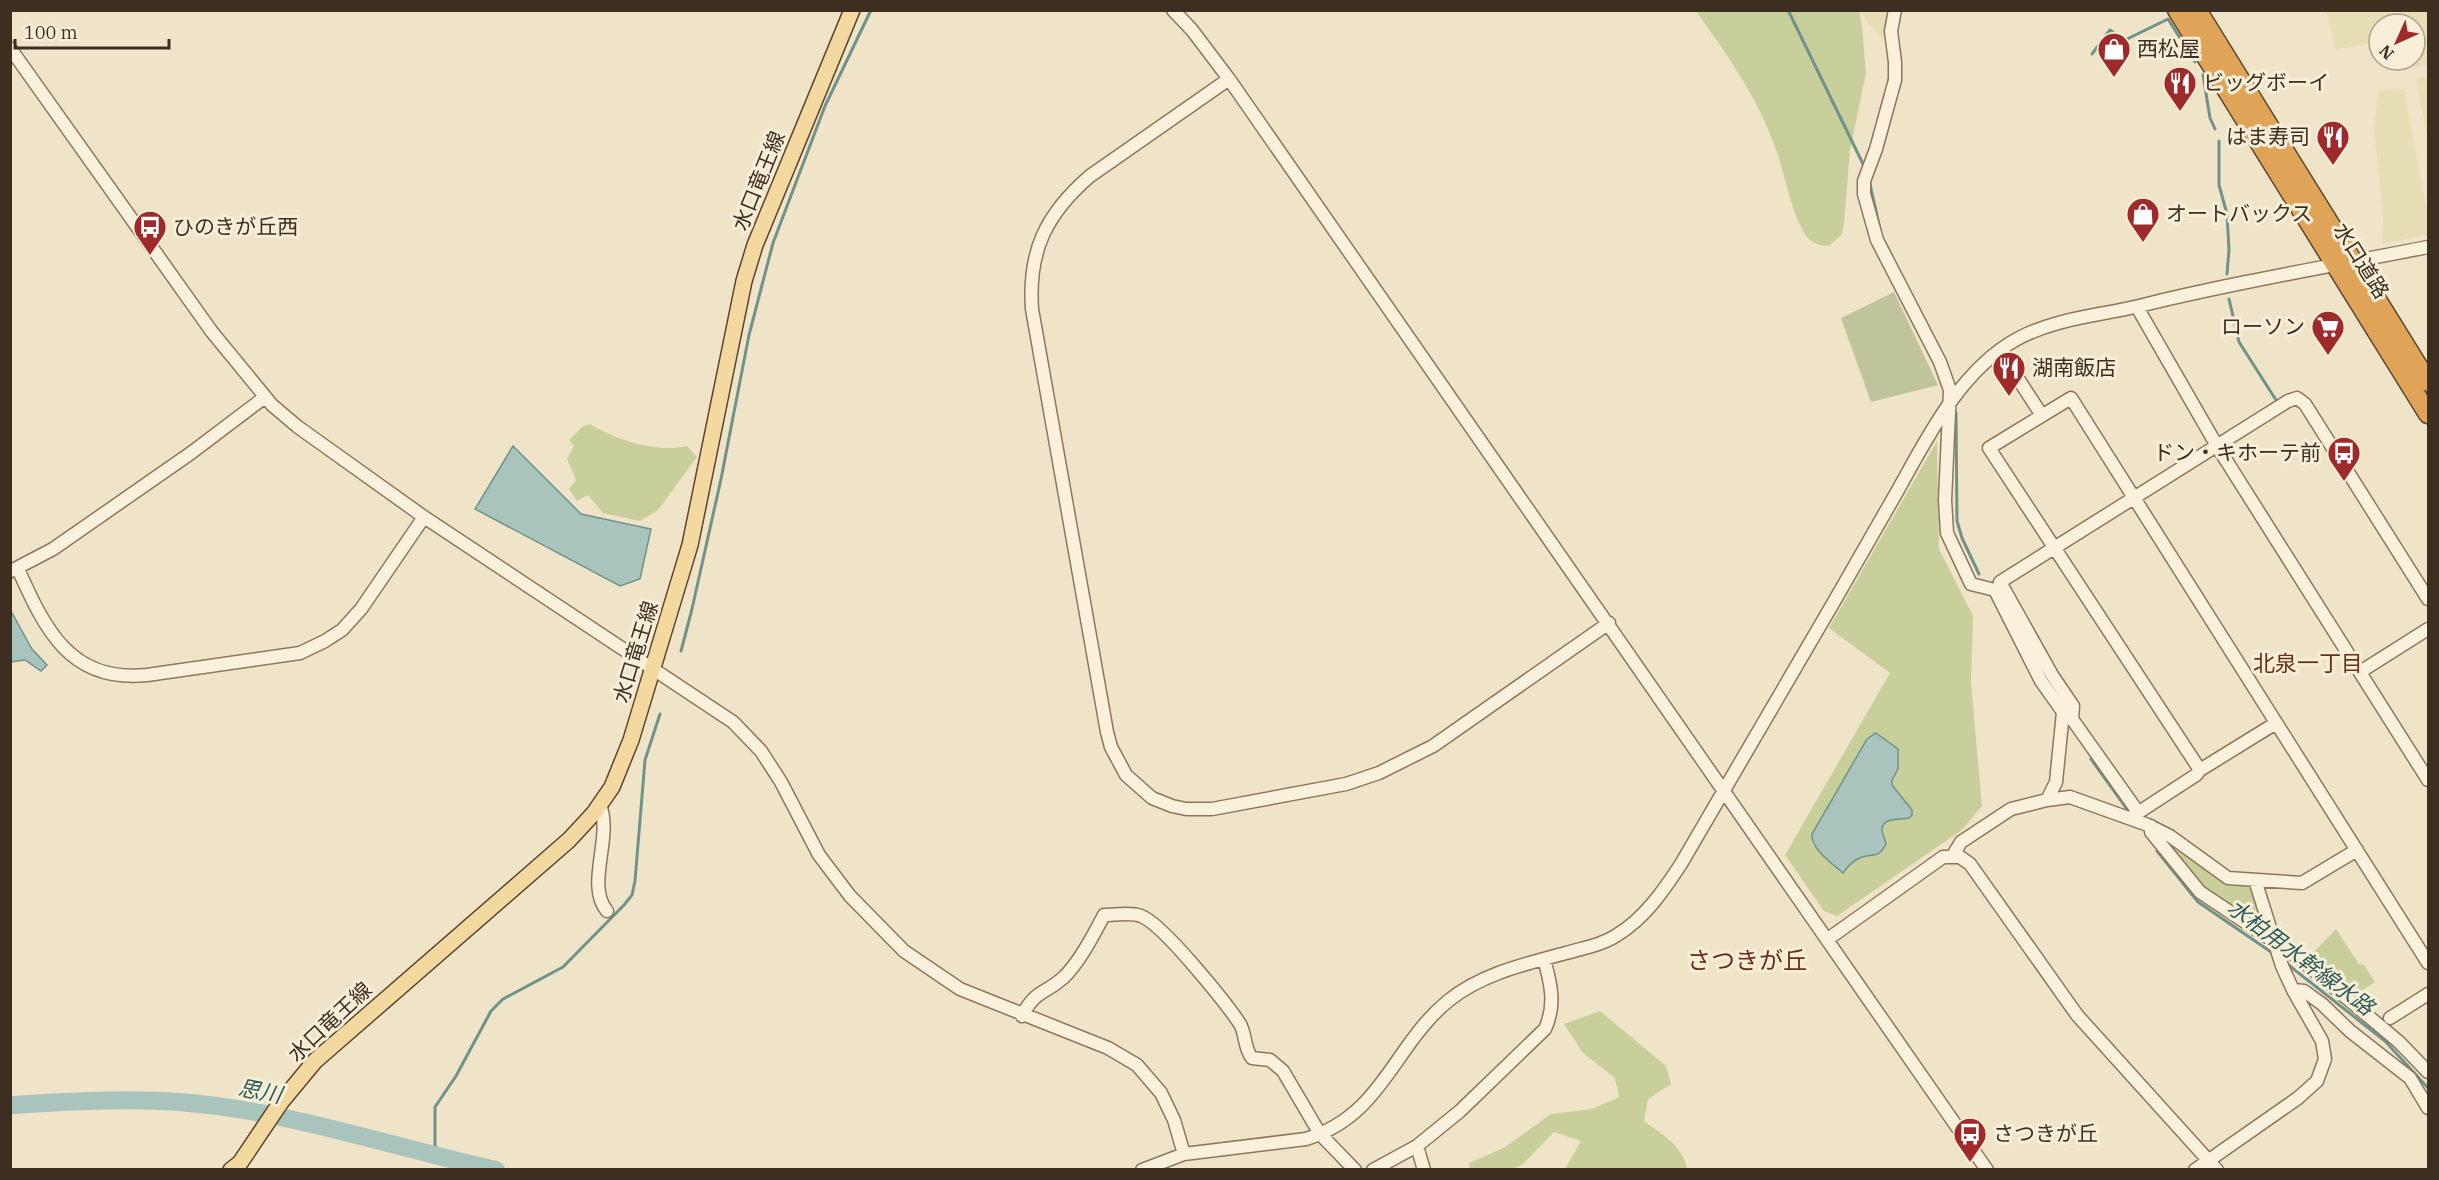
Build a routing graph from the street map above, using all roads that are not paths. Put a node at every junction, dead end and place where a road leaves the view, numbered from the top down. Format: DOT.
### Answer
graph roads {
  1 [pos="852,10"];
  2 [pos="1173,10"];
  3 [pos="1895,10"];
  4 [pos="2177,10"];
  5 [pos="2197,10"];
  6 [pos="10,48"];
  7 [pos="1229,79"];
  8 [pos="2428,247"];
  9 [pos="2345,263"];
  10 [pos="2137,307"];
  11 [pos="2000,351"];
  12 [pos="2428,382"];
  13 [pos="265,397"];
  14 [pos="1950,403"];
  15 [pos="2041,414"];
  16 [pos="2428,414"];
  17 [pos="2217,446"];
  18 [pos="2135,497"];
  19 [pos="424,517"];
  20 [pos="2054,549"];
  21 [pos="14,570"];
  22 [pos="2428,599"];
  23 [pos="1609,623"];
  24 [pos="2428,629"];
  25 [pos="654,668"];
  26 [pos="2360,672"];
  27 [pos="2064,703"];
  28 [pos="2276,723"];
  29 [pos="2200,770"];
  30 [pos="2428,780"];
  31 [pos="1725,790"];
  32 [pos="2047,800"];
  33 [pos="600,805"];
  34 [pos="2134,815"];
  35 [pos="2151,826"];
  36 [pos="2356,850"];
  37 [pos="1953,856"];
  38 [pos="2255,880"];
  39 [pos="607,911"];
  40 [pos="1828,939"];
  41 [pos="2277,947"];
  42 [pos="1544,959"];
  43 [pos="2428,963"];
  44 [pos="2293,990"];
  45 [pos="2428,994"];
  46 [pos="1022,1016"];
  47 [pos="2390,1018"];
  48 [pos="2428,1072"];
  49 [pos="2428,1108"];
  50 [pos="1320,1134"];
  51 [pos="1417,1146"];
  52 [pos="1184,1154"];
  53 [pos="2209,1160"];
  54 [pos="240,1167"];
  55 [pos="1142,1170"];
  56 [pos="1355,1170"];
  57 [pos="1372,1170"];
  58 [pos="1424,1170"];
  59 [pos="1987,1170"];
  60 [pos="2195,1170"];
  61 [pos="2217,1170"];
  1 -- 25 [label="main road, 水口竜王線"];
  2 -- 7 [label="street"];
  3 -- 14 [label="street"];
  4 -- 9 [label="highway, 水口道路"];
  5 -- 9 [label="highway, 水口道路"];
  6 -- 13 [label="street"];
  7 -- 23 [label="street"];
  7 -- 23 [label="street"];
  8 -- 9 [label="street"];
  9 -- 10 [label="street"];
  9 -- 12 [label="highway, 水口道路"];
  9 -- 16 [label="highway, 水口道路"];
  10 -- 11 [label="street"];
  10 -- 17 [label="street"];
  11 -- 14 [label="street"];
  11 -- 15 [label="street"];
  13 -- 19 [label="street"];
  13 -- 21 [label="street"];
  14 -- 27 [label="street"];
  14 -- 31 [label="street"];
  15 -- 18 [label="street"];
  15 -- 20 [label="street"];
  17 -- 18 [label="street"];
  17 -- 22 [label="street"];
  17 -- 26 [label="street"];
  18 -- 20 [label="street"];
  18 -- 28 [label="street"];
  19 -- 21 [label="street"];
  19 -- 25 [label="street"];
  20 -- 27 [label="street"];
  20 -- 29 [label="street"];
  23 -- 31 [label="street"];
  24 -- 26 [label="street"];
  25 -- 33 [label="main road, 水口竜王線"];
  25 -- 46 [label="street"];
  26 -- 30 [label="street"];
  27 -- 32 [label="street"];
  27 -- 34 [label="street"];
  28 -- 29 [label="street"];
  28 -- 36 [label="street"];
  29 -- 34 [label="street"];
  31 -- 40 [label="street"];
  31 -- 42 [label="street"];
  32 -- 34 [label="street"];
  32 -- 37 [label="street"];
  33 -- 39 [label="street"];
  33 -- 54 [label="main road, 水口竜王線"];
  34 -- 35 [label="street"];
  35 -- 38 [label="street"];
  35 -- 41 [label="street"];
  36 -- 38 [label="street"];
  36 -- 43 [label="street"];
  37 -- 40 [label="street"];
  37 -- 53 [label="street"];
  38 -- 41 [label="street"];
  40 -- 59 [label="street"];
  41 -- 44 [label="street"];
  41 -- 48 [label="street"];
  42 -- 50 [label="street"];
  42 -- 51 [label="street"];
  44 -- 49 [label="street"];
  44 -- 53 [label="street"];
  45 -- 47 [label="street"];
  46 -- 50 [label="street"];
  46 -- 52 [label="street"];
  50 -- 52 [label="street"];
  50 -- 56 [label="street"];
  51 -- 57 [label="street"];
  51 -- 58 [label="street"];
  52 -- 55 [label="street"];
  53 -- 60 [label="street"];
  53 -- 61 [label="street"];
}
